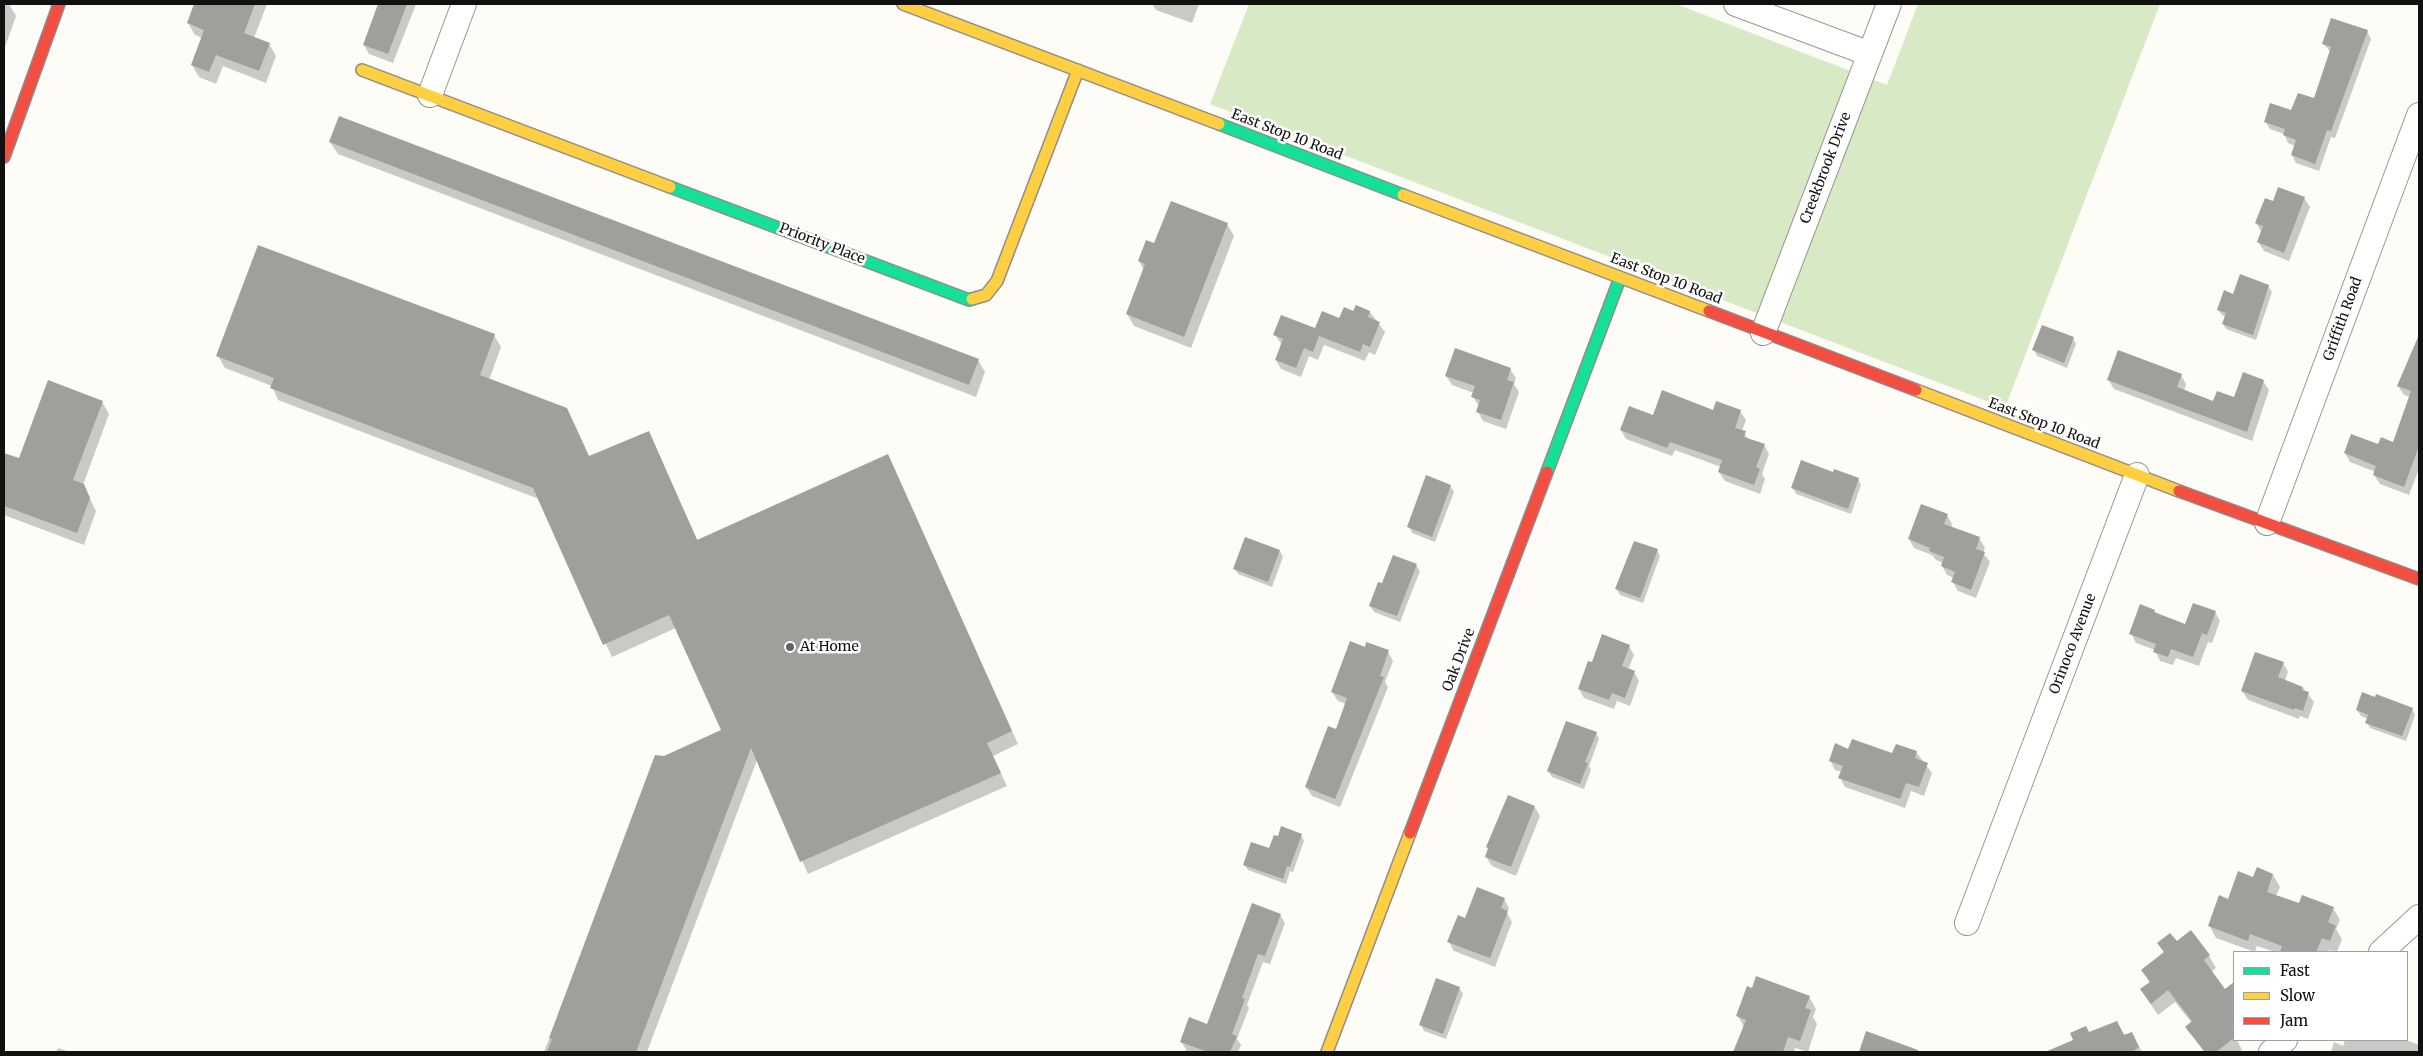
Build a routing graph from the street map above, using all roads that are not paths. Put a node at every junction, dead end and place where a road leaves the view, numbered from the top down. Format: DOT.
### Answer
graph roads {
  1 [pos="59,4"];
  2 [pos="464,4"];
  3 [pos="902,4"];
  4 [pos="1736,4"];
  5 [pos="1889,4"];
  6 [pos="1870,54"];
  7 [pos="362,70"];
  8 [pos="1078,70"];
  9 [pos="430,95"];
  10 [pos="2419,115"];
  11 [pos="4,156"];
  12 [pos="1620,278"];
  13 [pos="1763,333"];
  14 [pos="2137,475"];
  15 [pos="2267,523"];
  16 [pos="2419,580"];
  17 [pos="2419,917"];
  18 [pos="1967,923"];
  19 [pos="2382,951"];
  20 [pos="2284,1041"];
  21 [pos="1327,1052"];
  22 [pos="2272,1052"];
  1 -- 11 [label="street"];
  2 -- 9 [label="street"];
  3 -- 8 [label="street, East Stop 10 Road"];
  4 -- 6 [label="street"];
  5 -- 6 [label="street, Creekbrook Drive"];
  6 -- 13 [label="street, Creekbrook Drive"];
  7 -- 9 [label="street, Priority Place"];
  8 -- 9 [label="street, Priority Place"];
  8 -- 12 [label="street, East Stop 10 Road"];
  10 -- 15 [label="street, Griffith Road"];
  12 -- 13 [label="street, East Stop 10 Road"];
  12 -- 21 [label="street, Oak Drive"];
  13 -- 14 [label="street, East Stop 10 Road"];
  14 -- 15 [label="street, East Stop 10 Road"];
  14 -- 18 [label="street, Orinoco Avenue"];
  15 -- 16 [label="street, East Stop 10 Road"];
  17 -- 19 [label="street"];
  20 -- 22 [label="street"];
}
